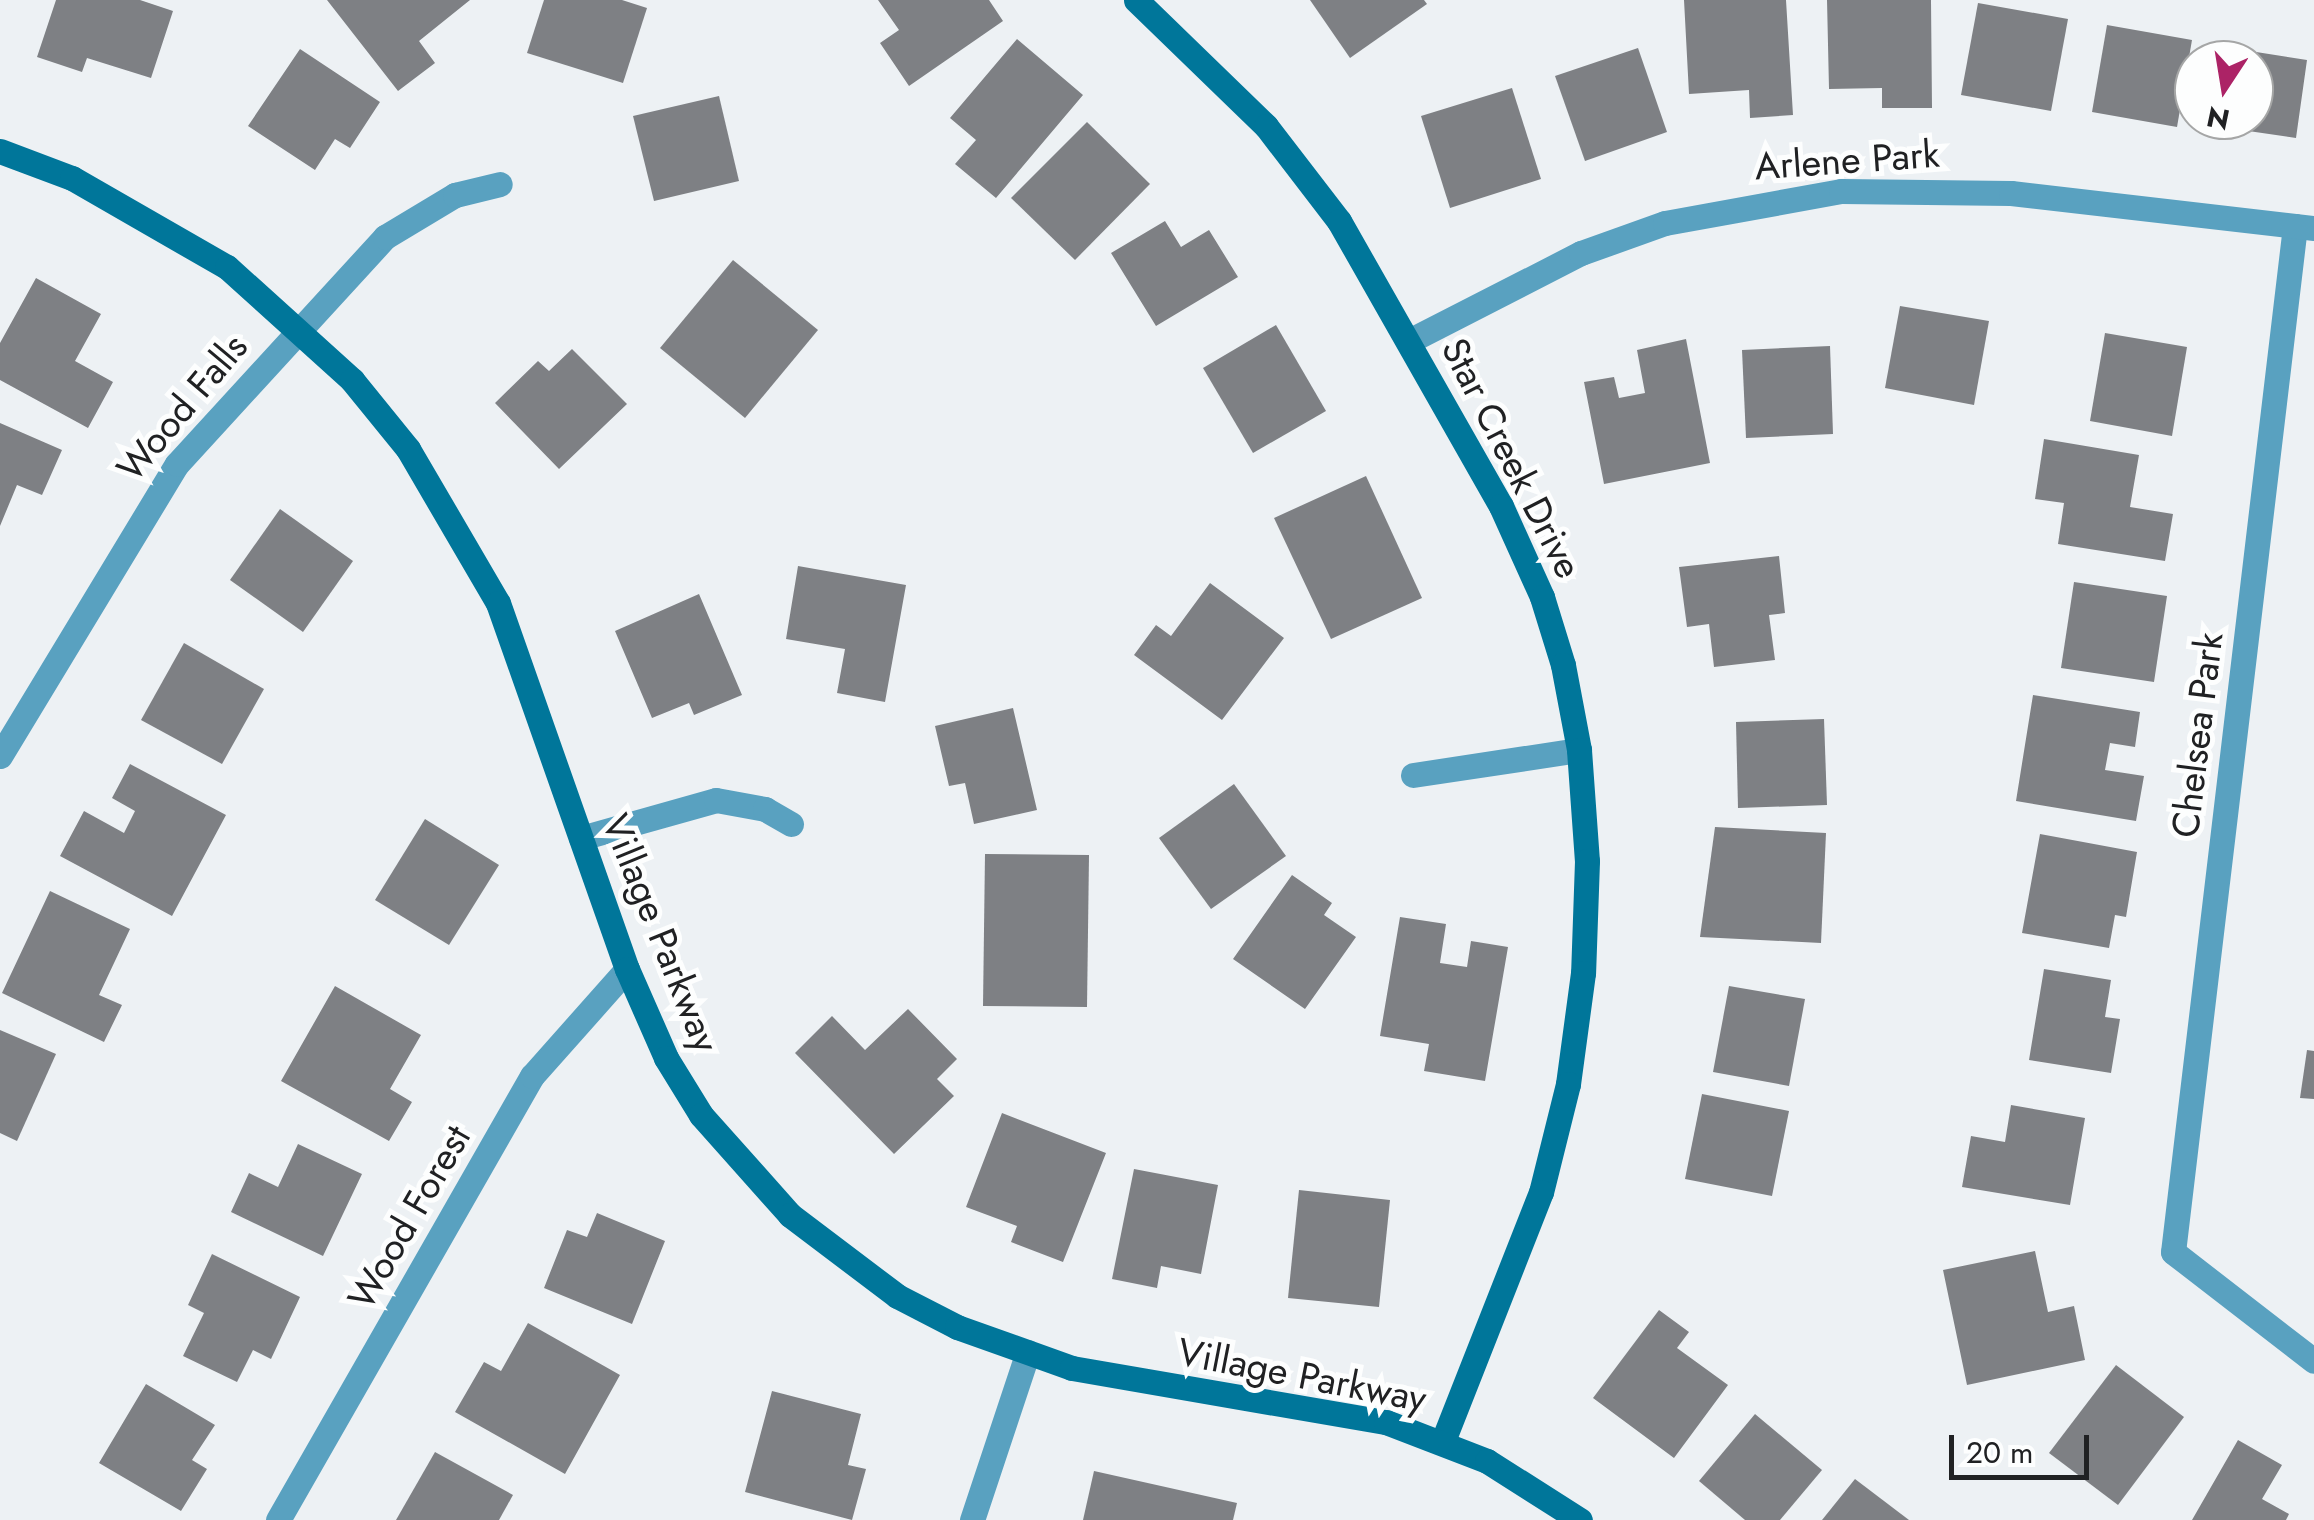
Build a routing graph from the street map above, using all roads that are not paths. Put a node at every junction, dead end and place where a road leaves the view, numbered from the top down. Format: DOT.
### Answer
graph roads {
  1 [pos="1136,0"];
  2 [pos="0,151"];
  3 [pos="500,184"];
  4 [pos="2305,227"];
  5 [pos="298,326"];
  6 [pos="1411,340"];
  7 [pos="1578,750"];
  8 [pos="0,756"];
  9 [pos="1414,775"];
  10 [pos="791,824"];
  11 [pos="581,838"];
  12 [pos="627,969"];
  13 [pos="1028,1352"];
  14 [pos="2314,1361"];
  15 [pos="1443,1442"];
  16 [pos="278,1520"];
  17 [pos="972,1520"];
  18 [pos="1580,1520"];
  1 -- 6 [label="street, Star Creek Drive"];
  2 -- 5 [label="street, Village Parkway"];
  3 -- 5 [label="street, Wood Falls"];
  4 -- 6 [label="street, Arlene Park"];
  4 -- 14 [label="street, Chelsea Park"];
  5 -- 8 [label="street, Wood Falls"];
  5 -- 11 [label="street, Village Parkway"];
  6 -- 7 [label="street, Star Creek Drive"];
  7 -- 9 [label="street"];
  7 -- 15 [label="street, Star Creek Drive"];
  10 -- 11 [label="street"];
  11 -- 12 [label="street, Village Parkway"];
  12 -- 13 [label="street, Village Parkway"];
  12 -- 16 [label="street, Wood Forest"];
  13 -- 15 [label="street, Village Parkway"];
  13 -- 17 [label="street"];
  15 -- 18 [label="street, Village Parkway"];
}
